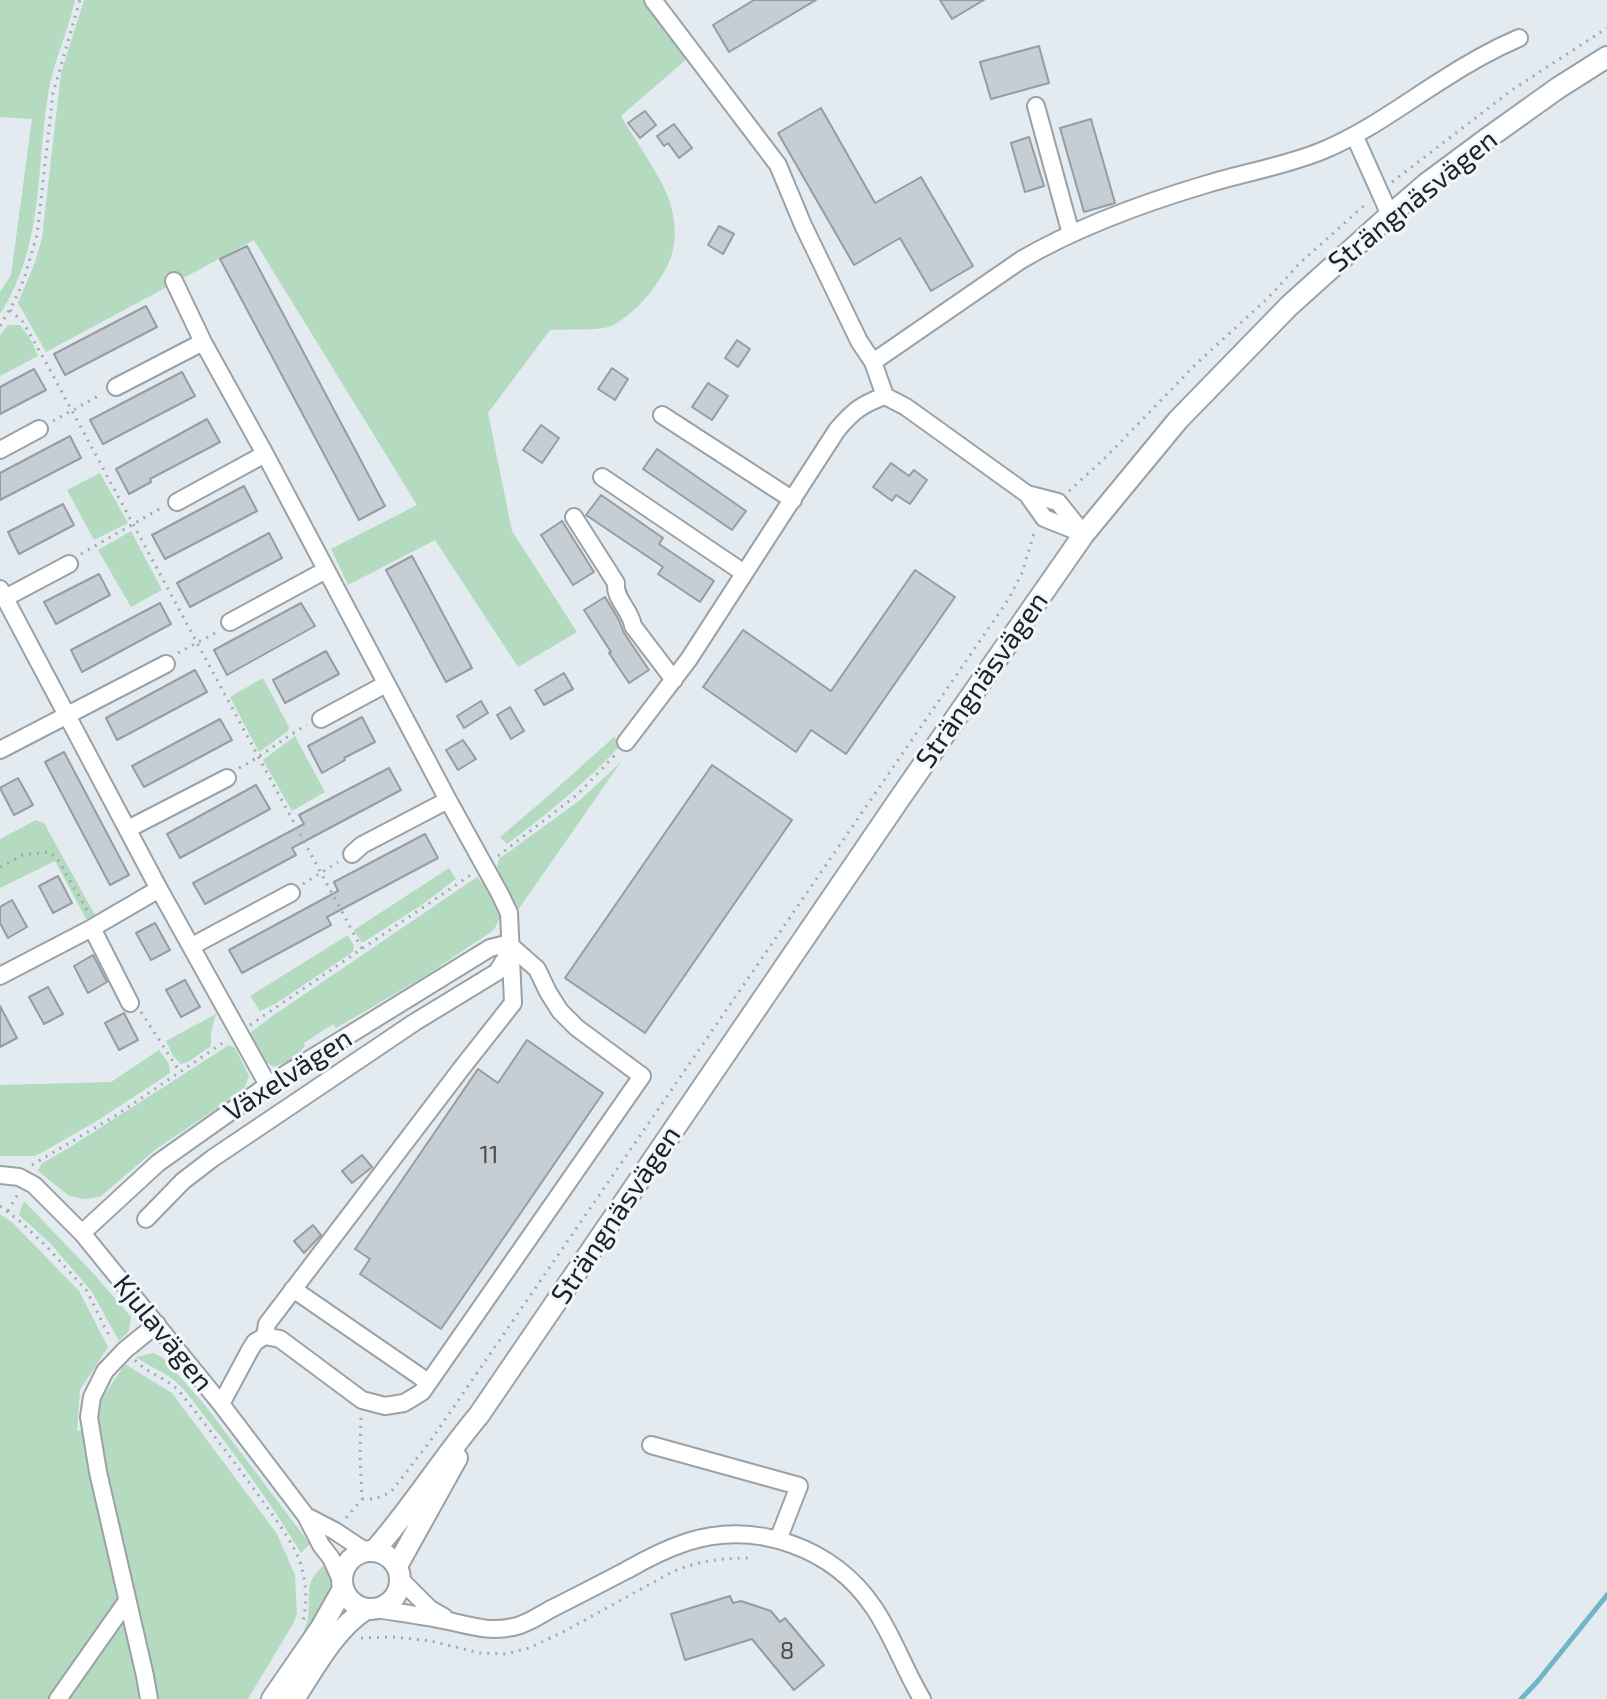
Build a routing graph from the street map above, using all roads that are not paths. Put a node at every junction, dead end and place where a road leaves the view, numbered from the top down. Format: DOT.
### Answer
graph roads {
  1 [pos="653,0"];
  2 [pos="1519,38"];
  3 [pos="1607,57"];
  4 [pos="1036,106"];
  5 [pos="1362,132"];
  6 [pos="1390,215"];
  7 [pos="1071,234"];
  8 [pos="174,281"];
  9 [pos="203,342"];
  10 [pos="873,362"];
  11 [pos="116,387"];
  12 [pos="885,396"];
  13 [pos="662,415"];
  14 [pos="39,429"];
  15 [pos="0,450"];
  16 [pos="265,454"];
  17 [pos="602,477"];
  18 [pos="793,500"];
  19 [pos="177,502"];
  20 [pos="574,517"];
  21 [pos="1084,534"];
  22 [pos="69,564"];
  23 [pos="326,570"];
  24 [pos="744,573"];
  25 [pos="3,594"];
  26 [pos="233,620"];
  27 [pos="162,666"];
  28 [pos="674,680"];
  29 [pos="386,684"];
  30 [pos="67,715"];
  31 [pos="321,719"];
  32 [pos="626,742"];
  33 [pos="0,750"];
  34 [pos="227,778"];
  35 [pos="448,800"];
  36 [pos="128,829"];
  37 [pos="352,854"];
  38 [pos="159,889"];
  39 [pos="291,893"];
  40 [pos="94,927"];
  41 [pos="192,946"];
  42 [pos="512,947"];
  43 [pos="0,976"];
  44 [pos="130,1003"];
  45 [pos="268,1085"];
  46 [pos="158,1163"];
  47 [pos="0,1175"];
  48 [pos="183,1181"];
  49 [pos="146,1219"];
  50 [pos="82,1233"];
  51 [pos="293,1289"];
  52 [pos="157,1324"];
  53 [pos="265,1336"];
  54 [pos="428,1382"];
  55 [pos="221,1404"];
  56 [pos="479,1415"];
  57 [pos="651,1445"];
  58 [pos="306,1516"];
  59 [pos="778,1540"];
  60 [pos="369,1551"];
  61 [pos="398,1573"];
  62 [pos="342,1585"];
  63 [pos="127,1601"];
  64 [pos="371,1609"];
  65 [pos="453,1622"];
  66 [pos="58,1699"];
  67 [pos="149,1699"];
  68 [pos="272,1699"];
  69 [pos="294,1699"];
  70 [pos="922,1699"];
  1 -- 10 [label="street"];
  2 -- 5 [label="street"];
  3 -- 6 [label="main road, Strängnäsvägen"];
  4 -- 7 [label="street"];
  5 -- 6 [label="street"];
  5 -- 7 [label="street"];
  6 -- 21 [label="main road, Strängnäsvägen"];
  7 -- 10 [label="street"];
  8 -- 9 [label="street"];
  9 -- 11 [label="street"];
  9 -- 16 [label="street"];
  10 -- 12 [label="street"];
  12 -- 18 [label="street"];
  12 -- 21 [label="street"];
  13 -- 18 [label="street"];
  14 -- 15 [label="street"];
  16 -- 19 [label="street"];
  16 -- 23 [label="street"];
  17 -- 24 [label="street"];
  18 -- 24 [label="street"];
  20 -- 28 [label="street"];
  21 -- 56 [label="main road, Strängnäsvägen"];
  22 -- 25 [label="street"];
  23 -- 26 [label="street"];
  23 -- 29 [label="street"];
  24 -- 28 [label="street"];
  25 -- 30 [label="street"];
  27 -- 30 [label="street"];
  28 -- 32 [label="street"];
  29 -- 31 [label="street"];
  29 -- 35 [label="street"];
  30 -- 33 [label="street"];
  30 -- 36 [label="street"];
  34 -- 36 [label="street"];
  35 -- 37 [label="street"];
  35 -- 42 [label="street"];
  36 -- 38 [label="street"];
  38 -- 40 [label="street"];
  38 -- 41 [label="street"];
  39 -- 41 [label="street"];
  40 -- 43 [label="street"];
  40 -- 44 [label="street"];
  41 -- 45 [label="street"];
  42 -- 45 [label="street, Växelvägen"];
  42 -- 48 [label="street"];
  42 -- 51 [label="street"];
  42 -- 54 [label="street"];
  45 -- 46 [label="street, Växelvägen"];
  46 -- 48 [label="street"];
  46 -- 50 [label="street, Växelvägen"];
  47 -- 50 [label="street, Kjulavägen"];
  48 -- 49 [label="street"];
  50 -- 52 [label="street, Kjulavägen"];
  51 -- 53 [label="street"];
  51 -- 54 [label="street"];
  52 -- 55 [label="street, Kjulavägen"];
  52 -- 63 [label="street"];
  53 -- 54 [label="street"];
  53 -- 55 [label="street"];
  55 -- 58 [label="street, Kjulavägen"];
  56 -- 60 [label="main road, Strängnäsvägen"];
  56 -- 61 [label="main road, Strängnäsvägen"];
  57 -- 59 [label="street"];
  58 -- 60 [label="street, Kjulavägen"];
  58 -- 62 [label="street, Kjulavägen"];
  59 -- 65 [label="street"];
  59 -- 70 [label="street"];
  60 -- 61 [label="main road"];
  60 -- 62 [label="main road"];
  61 -- 64 [label="main road"];
  61 -- 65 [label="street"];
  62 -- 64 [label="main road"];
  62 -- 68 [label="main road"];
  63 -- 66 [label="street"];
  63 -- 67 [label="street"];
  64 -- 65 [label="street"];
  64 -- 69 [label="main road"];
}
